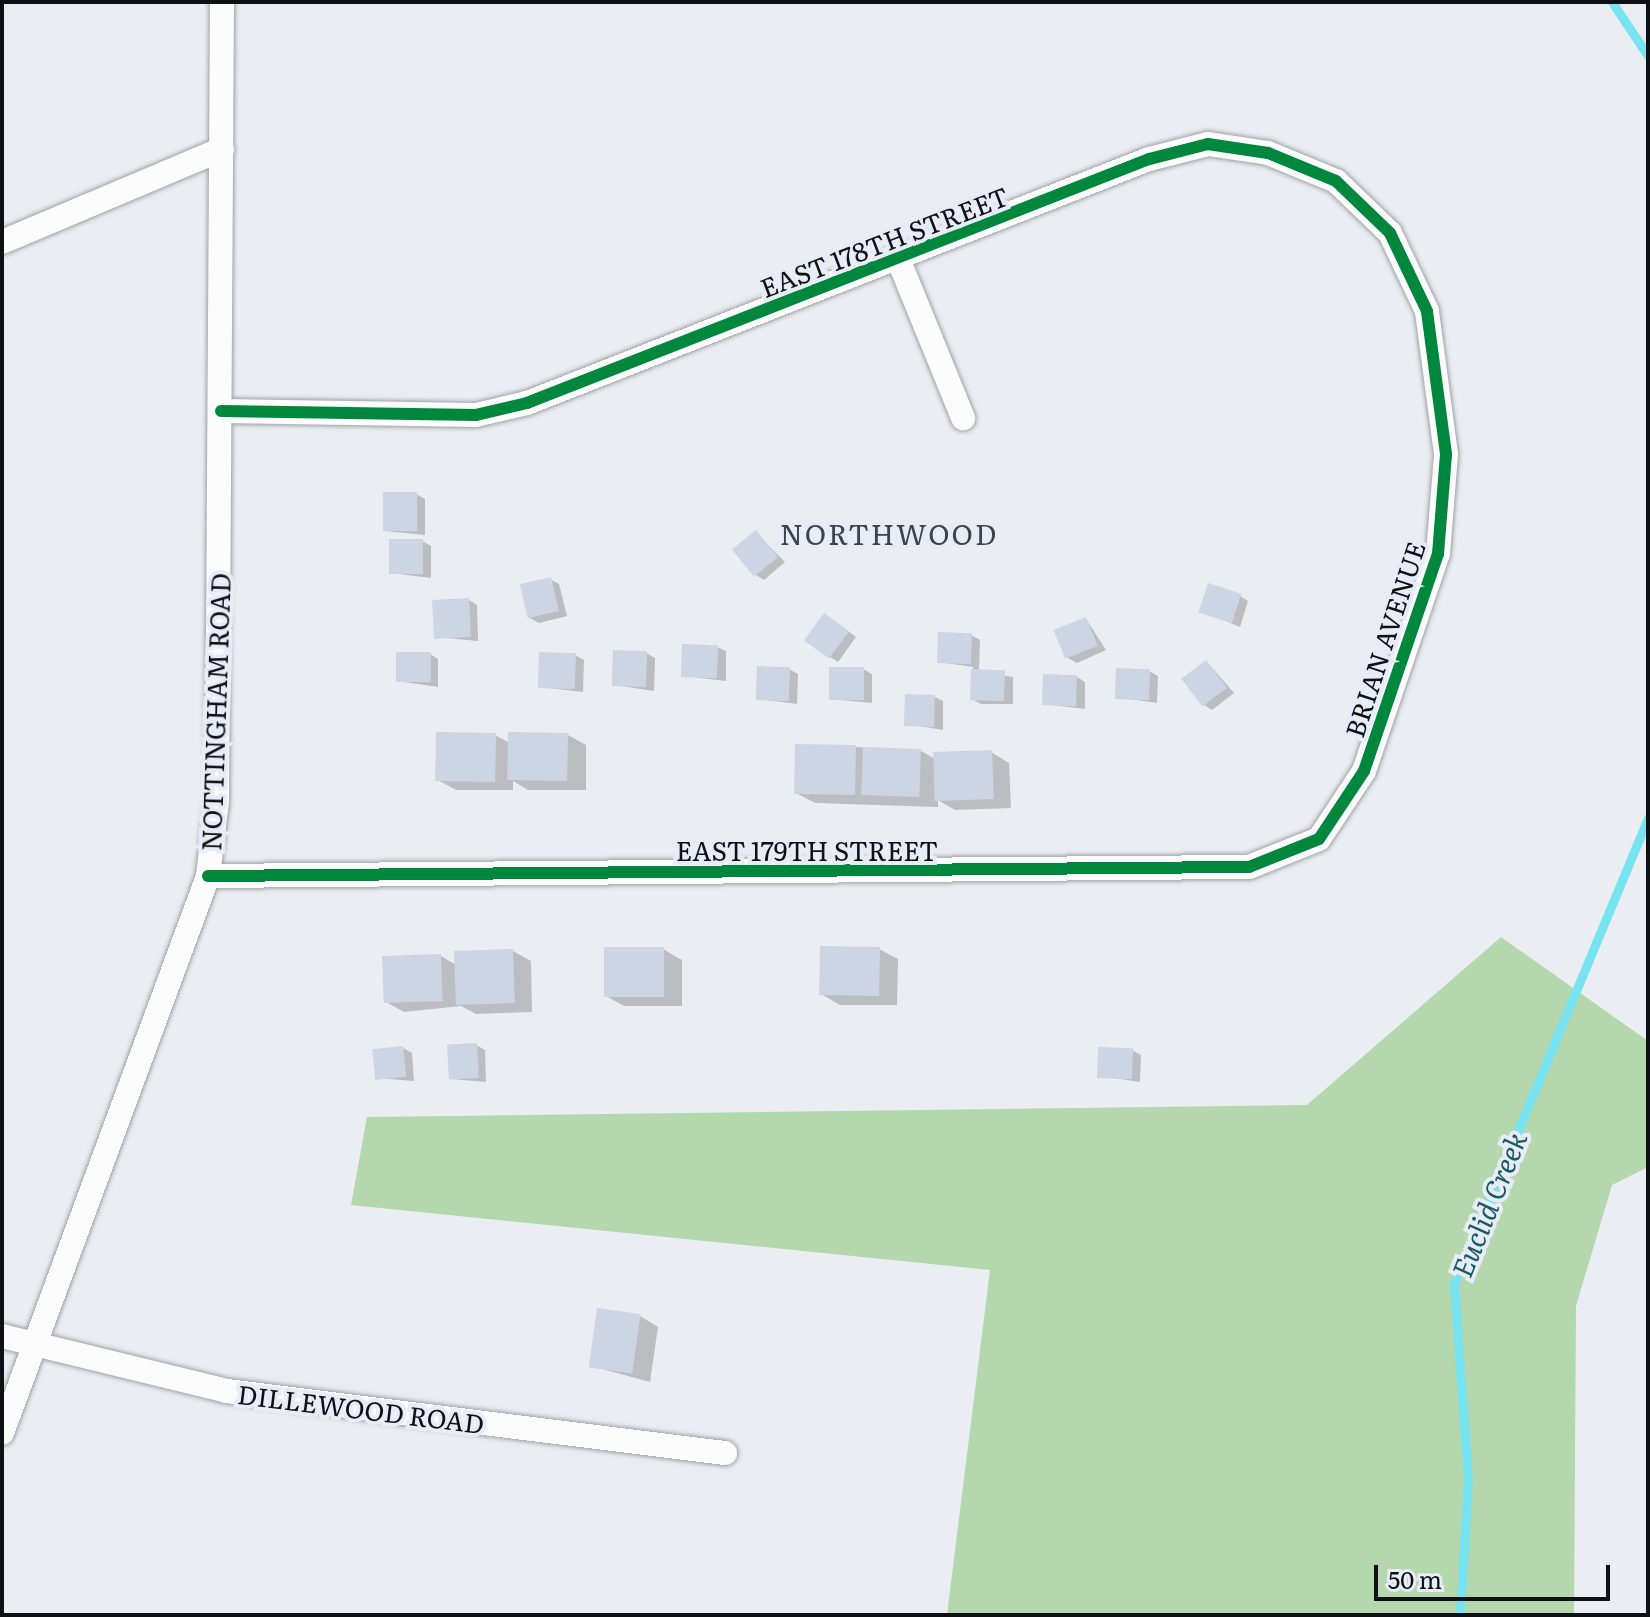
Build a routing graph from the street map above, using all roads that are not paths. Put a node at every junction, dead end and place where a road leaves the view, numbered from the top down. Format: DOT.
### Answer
graph roads {
  1 [pos="222,2"];
  2 [pos="222,149"];
  3 [pos="2,242"];
  4 [pos="899,261"];
  5 [pos="1439,376"];
  6 [pos="221,411"];
  7 [pos="963,418"];
  8 [pos="1364,771"];
  9 [pos="208,876"];
  10 [pos="2,1336"];
  11 [pos="35,1349"];
  12 [pos="2,1433"];
  13 [pos="725,1453"];
  1 -- 2 [label="street, NOTTINGHAM ROAD"];
  2 -- 3 [label="street"];
  2 -- 6 [label="street, NOTTINGHAM ROAD"];
  4 -- 5 [label="street, EAST 178TH STREET"];
  4 -- 6 [label="street, EAST 178TH STREET"];
  4 -- 7 [label="street"];
  5 -- 8 [label="street, BRIAN AVENUE"];
  6 -- 9 [label="street, NOTTINGHAM ROAD"];
  8 -- 9 [label="street, EAST 179TH STREET"];
  9 -- 11 [label="street, NOTTINGHAM ROAD"];
  10 -- 11 [label="street, DILLEWOOD ROAD"];
  11 -- 12 [label="street, NOTTINGHAM ROAD"];
  11 -- 13 [label="street, DILLEWOOD ROAD"];
}
